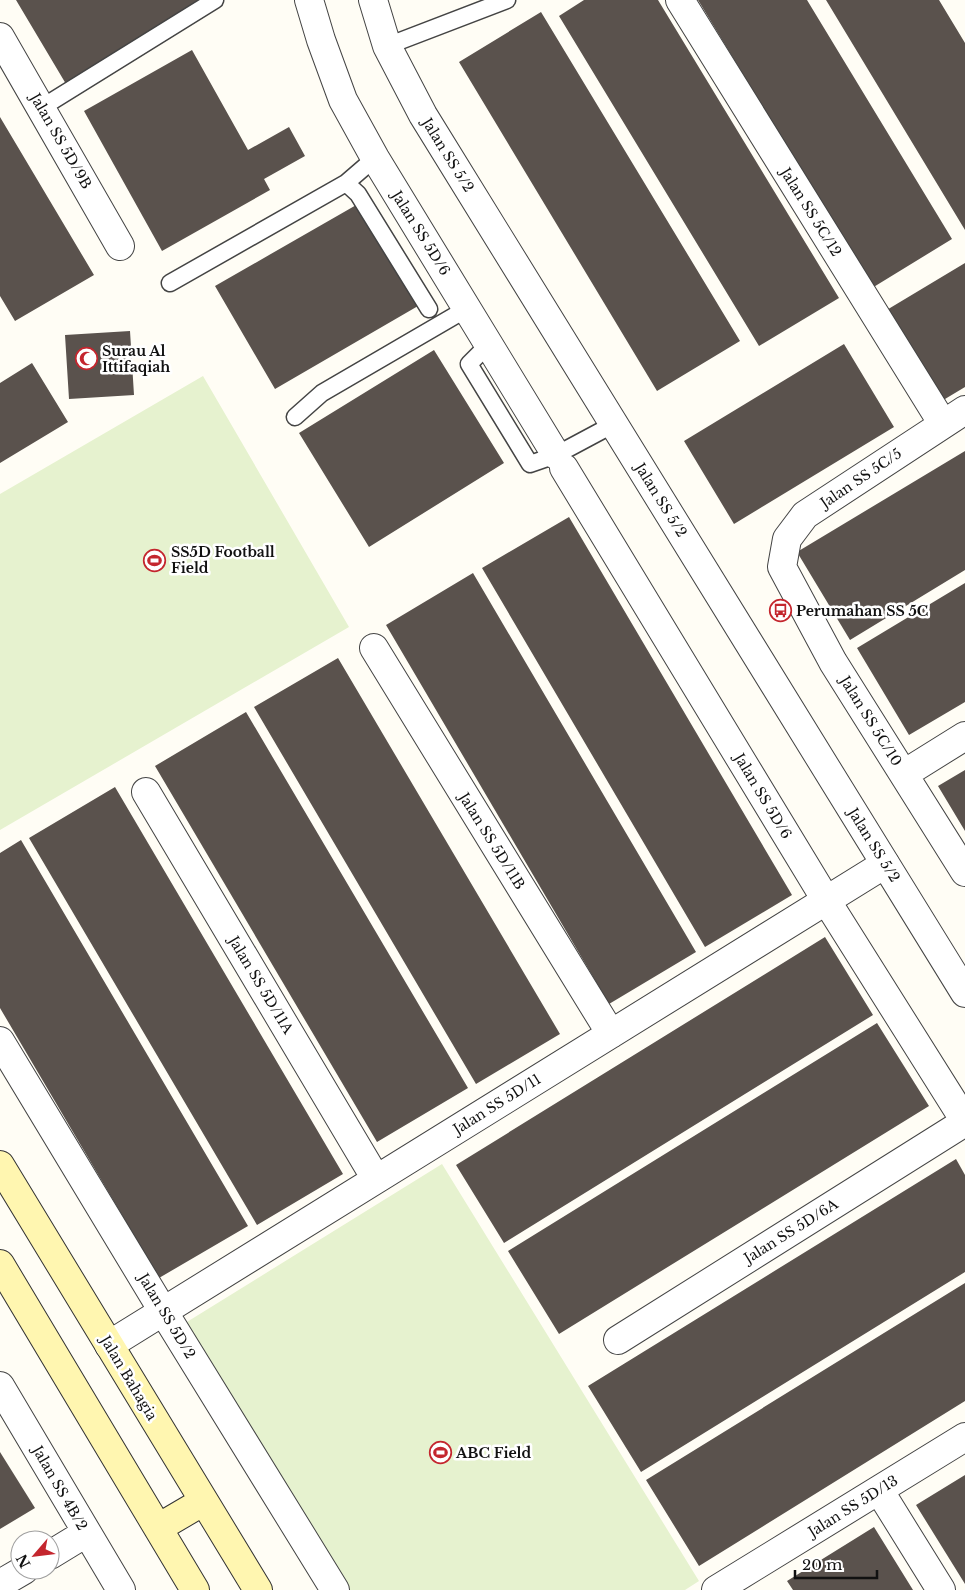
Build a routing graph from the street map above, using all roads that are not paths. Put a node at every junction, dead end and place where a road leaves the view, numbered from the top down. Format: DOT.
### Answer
graph roads {
  1 [pos="215,0"];
  2 [pos="309,0"];
  3 [pos="372,0"];
  4 [pos="508,0"];
  5 [pos="680,0"];
  6 [pos="0,37"];
  7 [pos="387,46"];
  8 [pos="42,108"];
  9 [pos="375,158"];
  10 [pos="346,183"];
  11 [pos="120,246"];
  12 [pos="170,283"];
  13 [pos="468,308"];
  14 [pos="429,309"];
  15 [pos="295,417"];
  16 [pos="954,417"];
  17 [pos="614,424"];
  18 [pos="560,461"];
  19 [pos="782,567"];
  20 [pos="374,648"];
  21 [pos="965,736"];
  22 [pos="904,774"];
  23 [pos="146,792"];
  24 [pos="885,864"];
  25 [pos="965,872"];
  26 [pos="826,900"];
  27 [pos="965,992"];
  28 [pos="611,1034"];
  29 [pos="0,1041"];
  30 [pos="965,1121"];
  31 [pos="0,1165"];
  32 [pos="376,1179"];
  33 [pos="0,1264"];
  34 [pos="163,1311"];
  35 [pos="618,1340"];
  36 [pos="109,1345"];
  37 [pos="0,1386"];
  38 [pos="965,1437"];
  39 [pos="879,1490"];
  40 [pos="204,1501"];
  41 [pos="158,1528"];
  42 [pos="86,1533"];
  43 [pos="60,1548"];
  44 [pos="121,1590"];
  45 [pos="195,1590"];
  46 [pos="258,1590"];
  47 [pos="335,1590"];
  48 [pos="716,1590"];
  49 [pos="940,1590"];
  1 -- 8 [label="lane"];
  2 -- 9 [label="street, Jalan SS 5D/6"];
  3 -- 7 [label="street, Jalan SS 5/2"];
  4 -- 7 [label="lane"];
  5 -- 16 [label="street, Jalan SS 5C/12"];
  6 -- 8 [label="street, Jalan SS 5D/9B"];
  7 -- 17 [label="street, Jalan SS 5/2"];
  8 -- 11 [label="street, Jalan SS 5D/9B"];
  9 -- 10 [label="lane"];
  9 -- 13 [label="street, Jalan SS 5D/6"];
  10 -- 12 [label="lane"];
  10 -- 14 [label="lane"];
  13 -- 15 [label="lane"];
  13 -- 18 [label="street, Jalan SS 5D/6"];
  16 -- 19 [label="street, Jalan SS 5C/5"];
  17 -- 18 [label="lane"];
  17 -- 24 [label="street, Jalan SS 5/2"];
  18 -- 26 [label="street, Jalan SS 5D/6"];
  19 -- 22 [label="street, Jalan SS 5C/10"];
  20 -- 28 [label="street, Jalan SS 5D/11B"];
  21 -- 22 [label="street"];
  22 -- 25 [label="street, Jalan SS 5C/10"];
  23 -- 32 [label="street, Jalan SS 5D/11A"];
  24 -- 26 [label="street, Jalan SS 5D/11"];
  24 -- 27 [label="street, Jalan SS 5/2"];
  26 -- 28 [label="street, Jalan SS 5D/11"];
  26 -- 30 [label="street, Jalan SS 5D/6"];
  28 -- 32 [label="street, Jalan SS 5D/11"];
  29 -- 34 [label="street, Jalan SS 5D/2"];
  30 -- 35 [label="street, Jalan SS 5D/6A"];
  31 -- 36 [label="main road, Jalan Bahagia"];
  32 -- 34 [label="street, Jalan SS 5D/11"];
  33 -- 41 [label="main road"];
  34 -- 36 [label="street, Jalan SS 5D/11"];
  34 -- 47 [label="street, Jalan SS 5D/2"];
  36 -- 40 [label="main road, Jalan Bahagia"];
  37 -- 42 [label="street, Jalan SS 4B/2"];
  38 -- 39 [label="street, Jalan SS 5D/13"];
  39 -- 48 [label="street, Jalan SS 5D/13"];
  39 -- 49 [label="street"];
  40 -- 41 [label="main road"];
  40 -- 46 [label="main road, Jalan Bahagia"];
  41 -- 45 [label="main road"];
  42 -- 43 [label="street"];
  42 -- 44 [label="street, Jalan SS 4B/2"];
}
